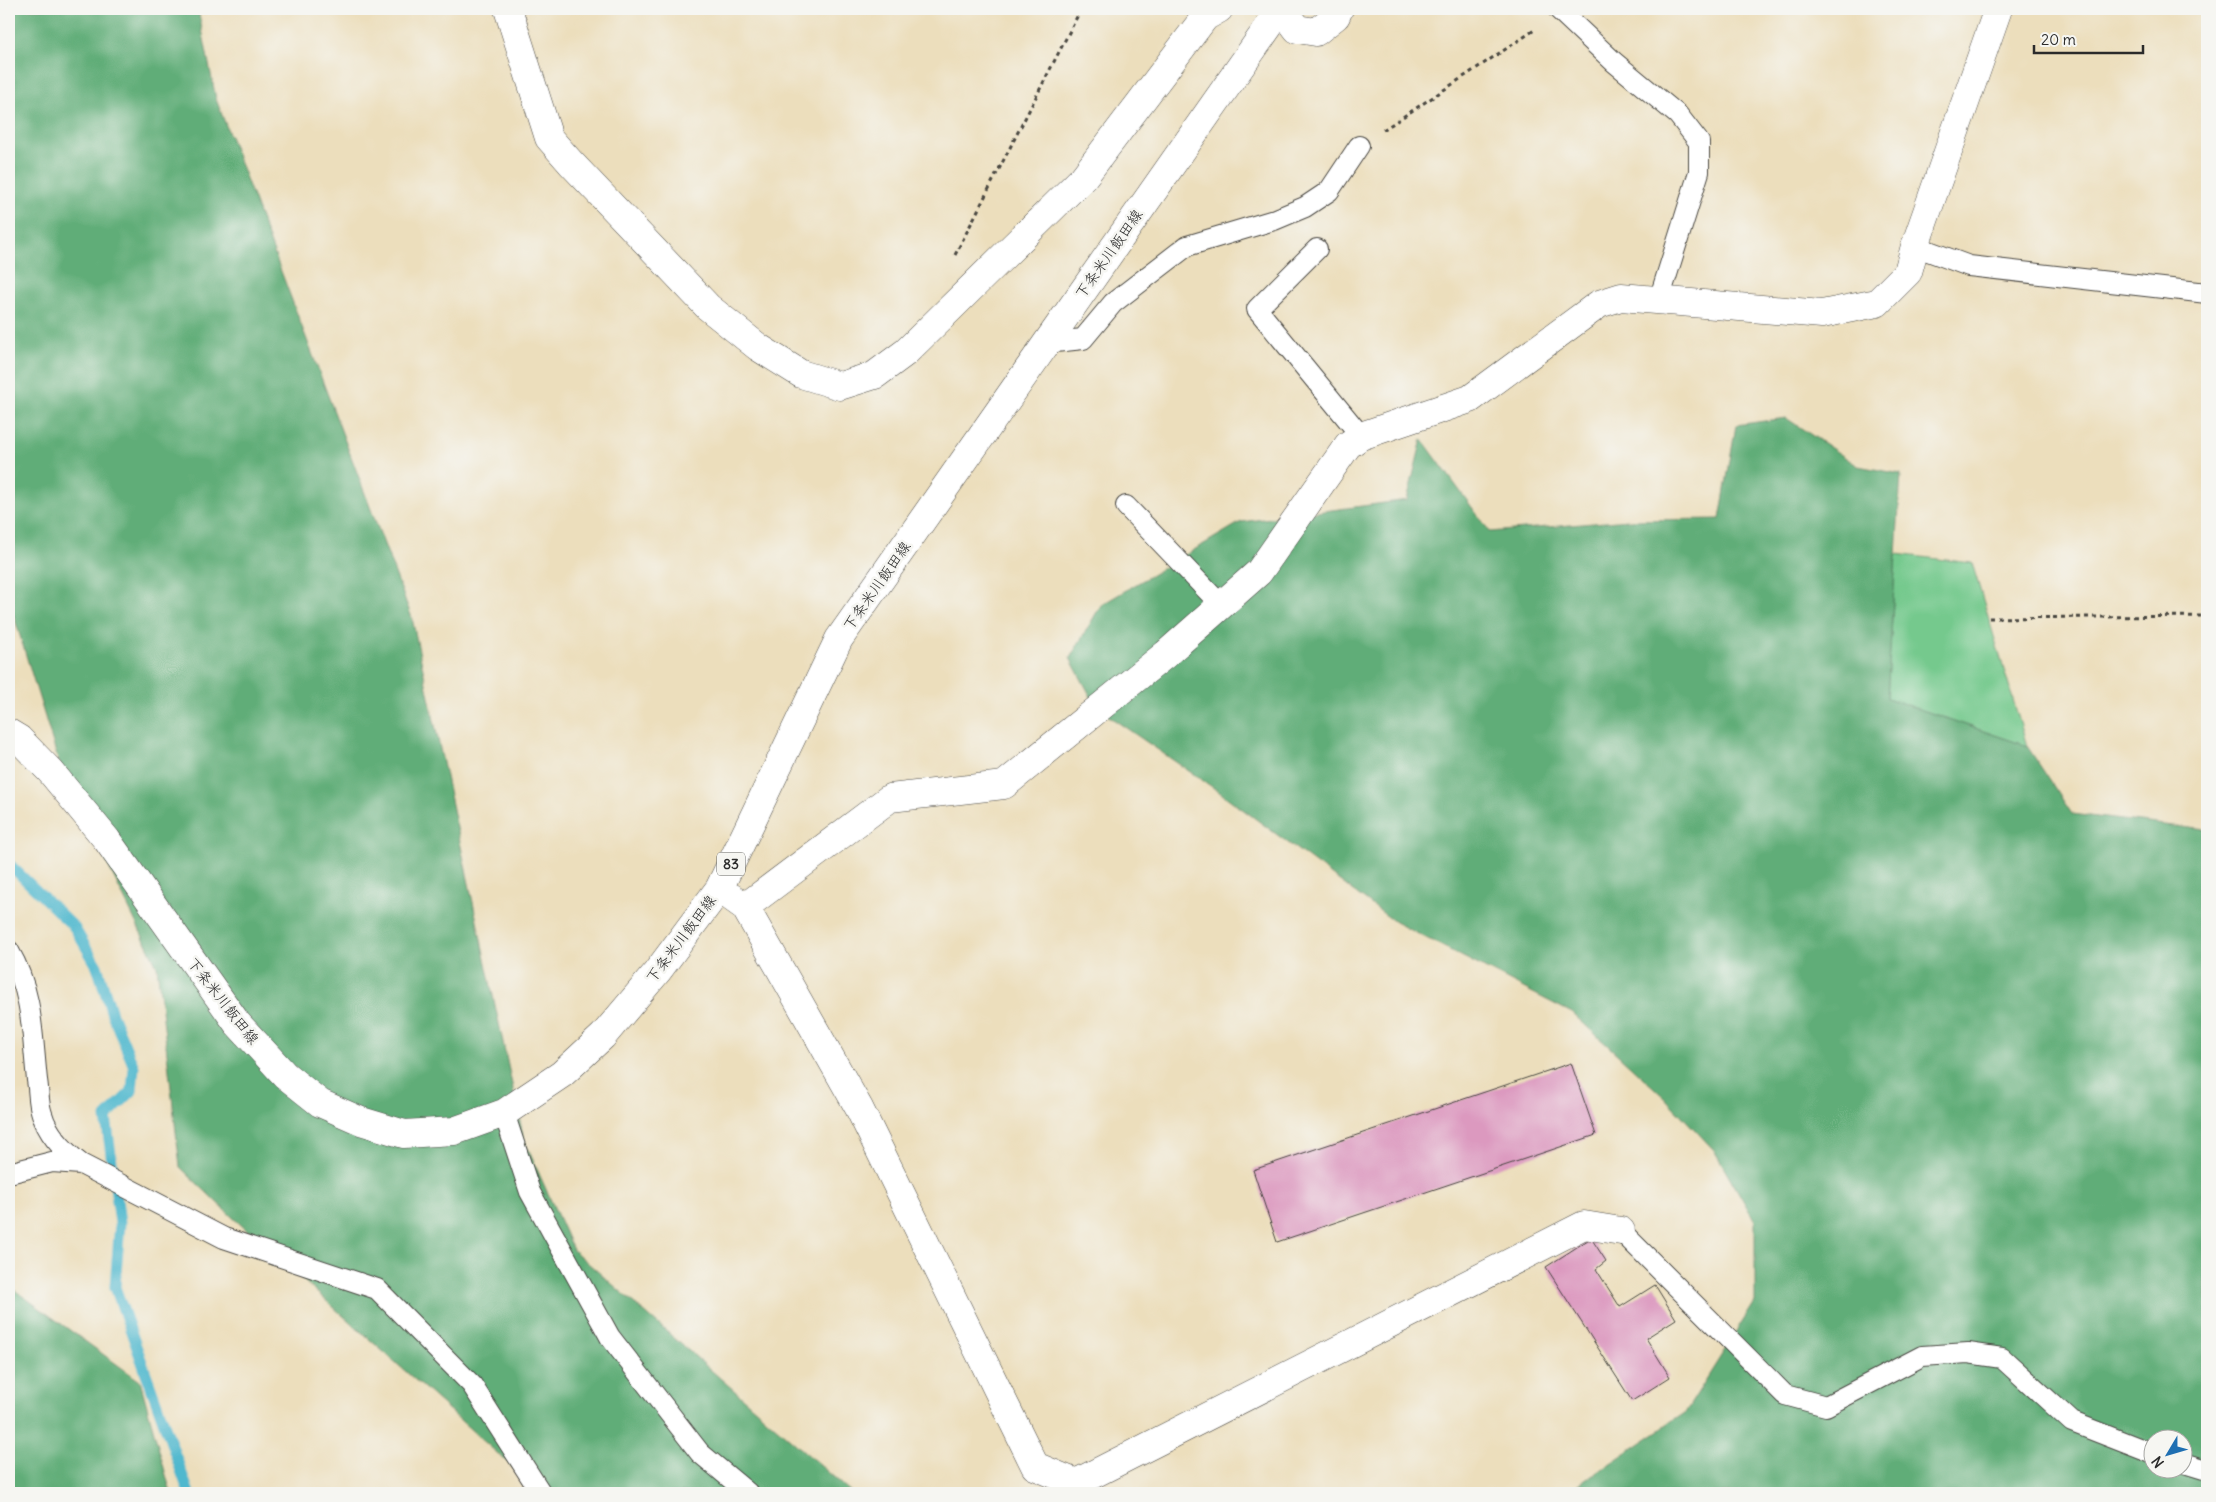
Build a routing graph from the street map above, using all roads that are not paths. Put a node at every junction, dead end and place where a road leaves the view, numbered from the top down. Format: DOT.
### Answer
graph roads {
  1 [pos="508,9"];
  2 [pos="1219,9"];
  3 [pos="1282,9"];
  4 [pos="1339,9"];
  5 [pos="1998,9"];
  6 [pos="1560,11"];
  7 [pos="1359,146"];
  8 [pos="1915,246"];
  9 [pos="1317,249"];
  10 [pos="2207,293"];
  11 [pos="1659,300"];
  12 [pos="1046,343"];
  13 [pos="1361,436"];
  14 [pos="1126,506"];
  15 [pos="1221,605"];
  16 [pos="9,733"];
  17 [pos="719,889"];
  18 [pos="744,907"];
  19 [pos="9,951"];
  20 [pos="504,1113"];
  21 [pos="85,1167"];
  22 [pos="9,1173"];
  23 [pos="1622,1231"];
  24 [pos="2144,1450"];
  25 [pos="2194,1466"];
  26 [pos="2207,1470"];
  27 [pos="541,1493"];
  28 [pos="748,1493"];
  1 -- 2 [label="street"];
  3 -- 4 [label="street"];
  3 -- 12 [label="street, 下条米川飯田線 / 83"];
  5 -- 8 [label="street"];
  6 -- 11 [label="lane"];
  7 -- 12 [label="lane"];
  8 -- 10 [label="lane"];
  8 -- 11 [label="street"];
  9 -- 13 [label="lane"];
  11 -- 13 [label="street"];
  12 -- 17 [label="street, 下条米川飯田線 / 83"];
  13 -- 15 [label="street"];
  14 -- 15 [label="lane"];
  15 -- 18 [label="street"];
  16 -- 20 [label="street, 下条米川飯田線 / 83"];
  17 -- 18 [label="street"];
  17 -- 20 [label="street, 下条米川飯田線 / 83"];
  18 -- 23 [label="street"];
  19 -- 21 [label="lane"];
  20 -- 28 [label="lane"];
  21 -- 22 [label="lane"];
  21 -- 27 [label="lane"];
  23 -- 24 [label="lane"];
  25 -- 26 [label="lane"];
}
